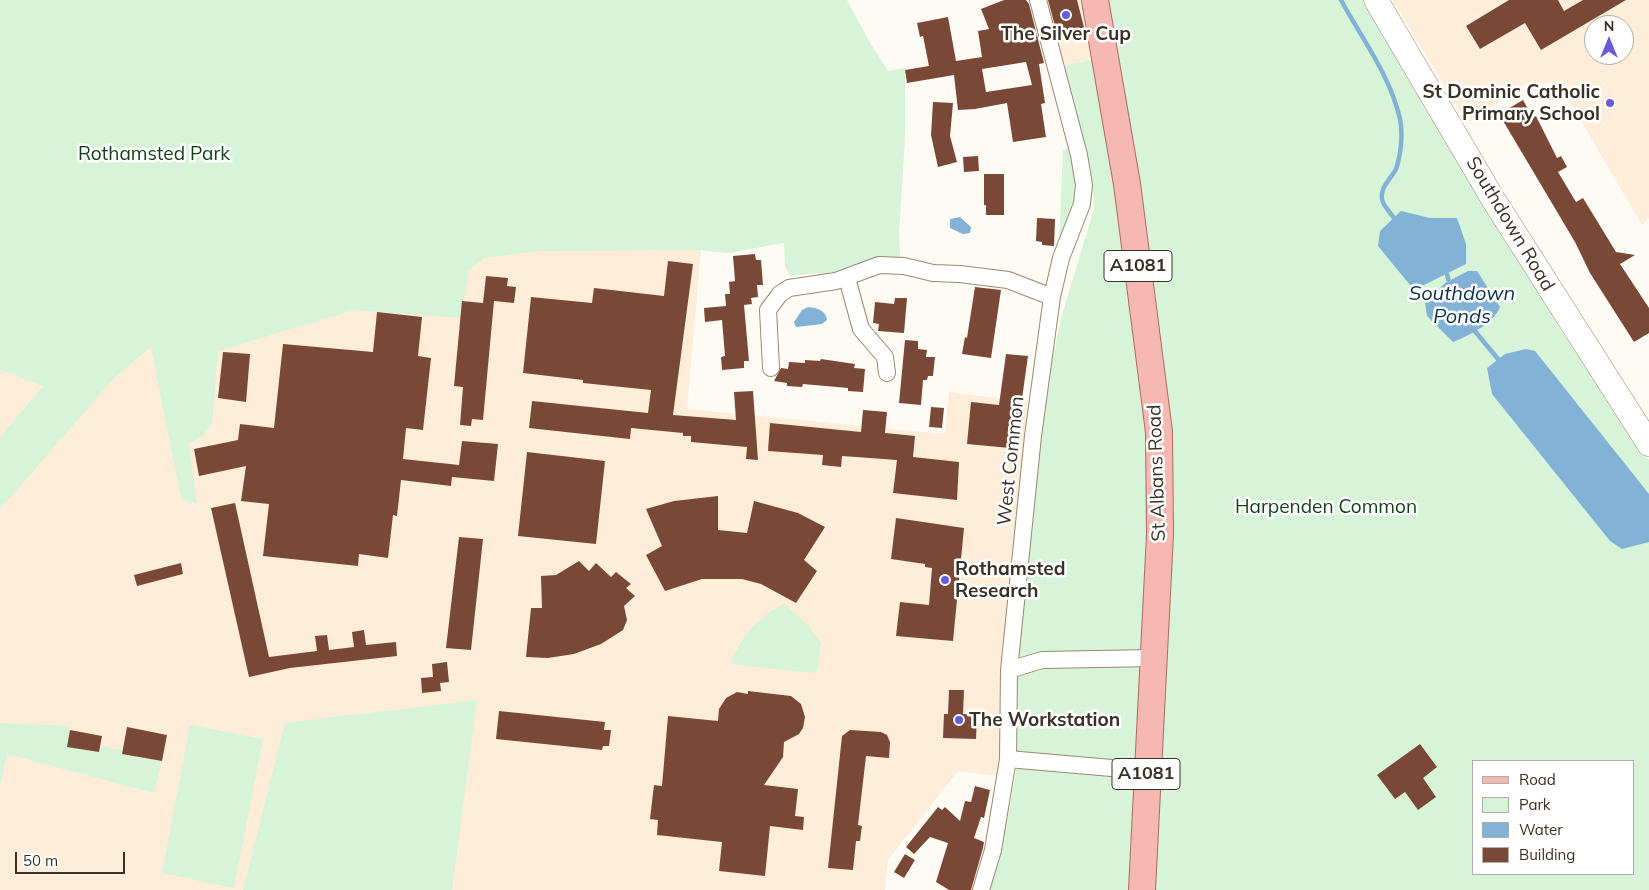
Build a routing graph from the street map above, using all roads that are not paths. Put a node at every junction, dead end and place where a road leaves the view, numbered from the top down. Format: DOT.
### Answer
graph roads {
  1 [pos="1038,0"];
  2 [pos="1096,0"];
  3 [pos="1376,0"];
  4 [pos="847,278"];
  5 [pos="1052,297"];
  6 [pos="771,368"];
  7 [pos="887,373"];
  8 [pos="1649,444"];
  9 [pos="1154,658"];
  10 [pos="1010,670"];
  11 [pos="1008,760"];
  12 [pos="1146,771"];
  13 [pos="981,890"];
  14 [pos="1142,890"];
  1 -- 5 [label="street, West Common"];
  2 -- 9 [label="main road, St Albans Road / A1081"];
  3 -- 8 [label="street, Southdown Road"];
  4 -- 5 [label="street"];
  4 -- 6 [label="street"];
  4 -- 7 [label="street"];
  5 -- 10 [label="street, West Common"];
  9 -- 10 [label="street"];
  9 -- 12 [label="main road, St Albans Road / A1081"];
  10 -- 11 [label="street, West Common"];
  11 -- 12 [label="street"];
  11 -- 13 [label="street, West Common"];
  12 -- 14 [label="main road, St Albans Road / A1081"];
}
